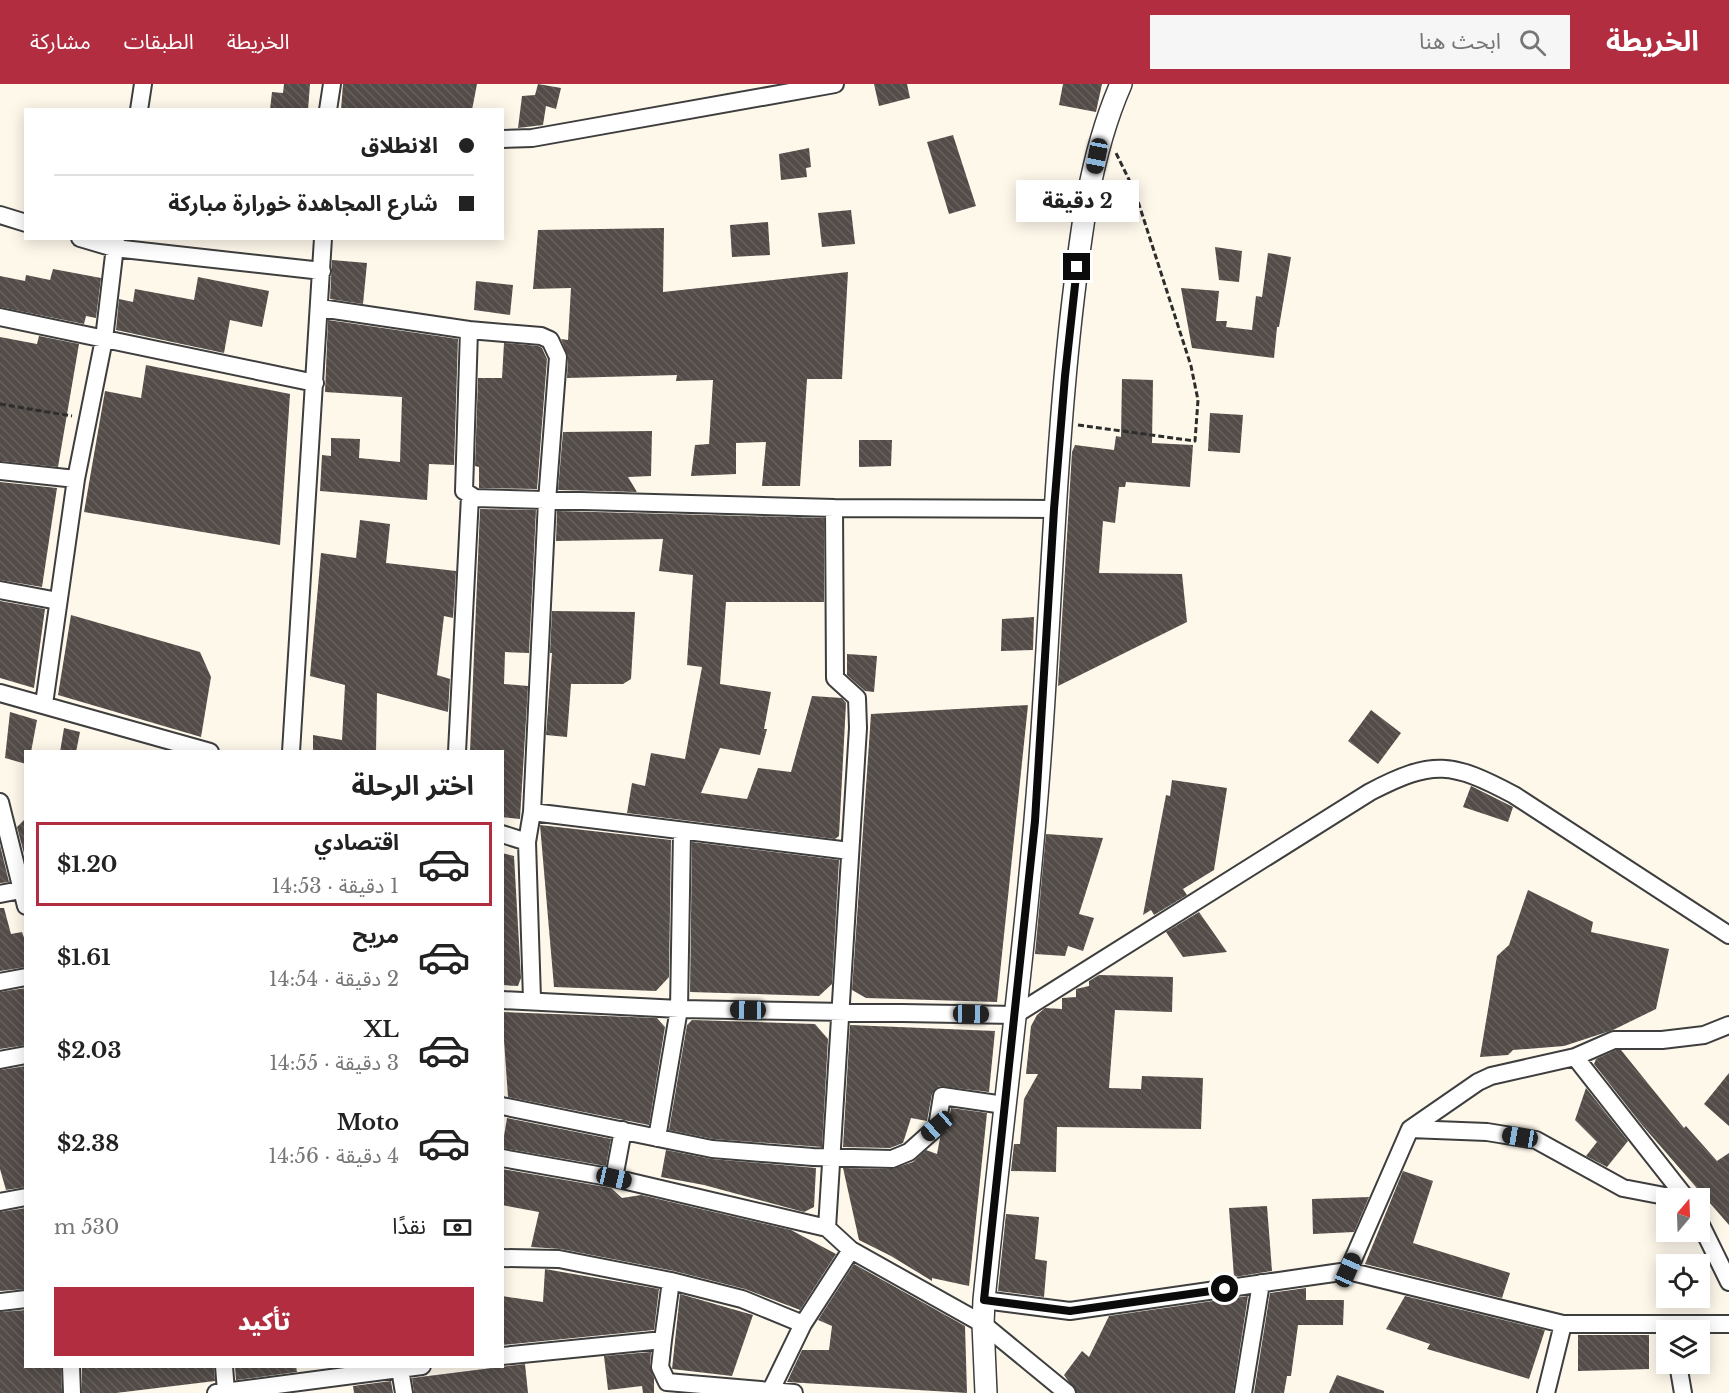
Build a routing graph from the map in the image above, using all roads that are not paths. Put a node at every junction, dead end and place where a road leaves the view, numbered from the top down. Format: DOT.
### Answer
graph roads {
  1 [pos="143,84"];
  2 [pos="332,84"];
  3 [pos="835,84"];
  4 [pos="1121,84"];
  5 [pos="139,108"];
  6 [pos="328,108"];
  7 [pos="504,140"];
  8 [pos="0,215"];
  9 [pos="24,222"];
  10 [pos="92,240"];
  11 [pos="323,240"];
  12 [pos="115,244"];
  13 [pos="322,271"];
  14 [pos="320,309"];
  15 [pos="0,317"];
  16 [pos="469,330"];
  17 [pos="104,339"];
  18 [pos="315,383"];
  19 [pos="0,471"];
  20 [pos="76,479"];
  21 [pos="470,496"];
  22 [pos="547,501"];
  23 [pos="834,508"];
  24 [pos="1054,509"];
  25 [pos="0,590"];
  26 [pos="58,601"];
  27 [pos="0,697"];
  28 [pos="44,704"];
  29 [pos="203,750"];
  30 [pos="291,750"];
  31 [pos="457,750"];
  32 [pos="0,802"];
  33 [pos="532,812"];
  34 [pos="682,832"];
  35 [pos="504,835"];
  36 [pos="527,842"];
  37 [pos="850,851"];
  38 [pos="24,889"];
  39 [pos="0,894"];
  40 [pos="1729,935"];
  41 [pos="24,976"];
  42 [pos="0,982"];
  43 [pos="532,999"];
  44 [pos="504,1000"];
  45 [pos="679,1009"];
  46 [pos="840,1012"];
  47 [pos="1015,1015"];
  48 [pos="1729,1025"];
  49 [pos="24,1055"];
  50 [pos="1575,1057"];
  51 [pos="0,1060"];
  52 [pos="1004,1105"];
  53 [pos="504,1106"];
  54 [pos="1410,1129"];
  55 [pos="623,1130"];
  56 [pos="657,1138"];
  57 [pos="830,1157"];
  58 [pos="504,1158"];
  59 [pos="614,1178"];
  60 [pos="1678,1188"];
  61 [pos="1656,1194"];
  62 [pos="24,1197"];
  63 [pos="0,1200"];
  64 [pos="827,1228"];
  65 [pos="1709,1242"];
  66 [pos="851,1250"];
  67 [pos="504,1258"];
  68 [pos="1348,1270"];
  69 [pos="671,1281"];
  70 [pos="1729,1282"];
  71 [pos="1261,1283"];
  72 [pos="24,1299"];
  73 [pos="984,1300"];
  74 [pos="0,1302"];
  75 [pos="803,1324"];
  76 [pos="982,1324"];
  77 [pos="1563,1324"];
  78 [pos="1729,1324"];
  79 [pos="1710,1325"];
  80 [pos="1656,1327"];
  81 [pos="663,1340"];
  82 [pos="504,1356"];
  83 [pos="71,1368"];
  84 [pos="224,1368"];
  85 [pos="407,1368"];
  86 [pos="400,1369"];
  87 [pos="1680,1374"];
  88 [pos="724,1391"];
  89 [pos="221,1392"];
  90 [pos="770,1392"];
  91 [pos="72,1393"];
  92 [pos="404,1393"];
  93 [pos="794,1393"];
  94 [pos="986,1393"];
  95 [pos="1067,1393"];
  96 [pos="1243,1393"];
  97 [pos="1546,1393"];
  98 [pos="1683,1393"];
  1 -- 5 [label="street"];
  2 -- 6 [label="street"];
  3 -- 7 [label="street"];
  4 -- 24 [label="street"];
  8 -- 9 [label="street"];
  10 -- 12 [label="street"];
  11 -- 13 [label="street"];
  12 -- 13 [label="street"];
  12 -- 17 [label="street"];
  13 -- 14 [label="street"];
  14 -- 16 [label="street"];
  14 -- 18 [label="street"];
  15 -- 17 [label="street"];
  16 -- 21 [label="street"];
  16 -- 22 [label="street"];
  17 -- 18 [label="street"];
  17 -- 20 [label="street"];
  18 -- 30 [label="street"];
  19 -- 20 [label="street"];
  20 -- 26 [label="street"];
  21 -- 22 [label="street"];
  21 -- 31 [label="street"];
  22 -- 23 [label="street"];
  22 -- 33 [label="street"];
  23 -- 24 [label="street"];
  23 -- 37 [label="street"];
  24 -- 47 [label="street"];
  25 -- 26 [label="street"];
  26 -- 28 [label="street"];
  27 -- 28 [label="street"];
  28 -- 29 [label="street"];
  32 -- 38 [label="street"];
  33 -- 34 [label="street"];
  33 -- 36 [label="street"];
  34 -- 37 [label="street"];
  34 -- 45 [label="street"];
  35 -- 36 [label="street"];
  36 -- 43 [label="street"];
  37 -- 46 [label="street"];
  38 -- 39 [label="street"];
  40 -- 47 [label="street"];
  41 -- 42 [label="street"];
  43 -- 44 [label="street"];
  43 -- 45 [label="street"];
  45 -- 46 [label="street"];
  45 -- 56 [label="street"];
  46 -- 47 [label="street"];
  46 -- 57 [label="street"];
  47 -- 52 [label="street"];
  48 -- 50 [label="street"];
  49 -- 51 [label="street"];
  50 -- 54 [label="street"];
  50 -- 60 [label="street"];
  52 -- 57 [label="street"];
  52 -- 73 [label="street"];
  53 -- 55 [label="street"];
  54 -- 61 [label="street"];
  54 -- 68 [label="street"];
  55 -- 56 [label="street"];
  55 -- 59 [label="street"];
  56 -- 57 [label="street"];
  57 -- 64 [label="street"];
  58 -- 59 [label="street"];
  59 -- 64 [label="street"];
  62 -- 63 [label="street"];
  64 -- 66 [label="street"];
  65 -- 70 [label="street"];
  66 -- 75 [label="street"];
  66 -- 76 [label="street"];
  67 -- 69 [label="street"];
  68 -- 71 [label="street"];
  68 -- 77 [label="street"];
  69 -- 75 [label="street"];
  69 -- 81 [label="street"];
  71 -- 73 [label="street"];
  71 -- 96 [label="street"];
  72 -- 74 [label="street"];
  73 -- 76 [label="street"];
  75 -- 90 [label="street"];
  76 -- 94 [label="street"];
  76 -- 95 [label="street"];
  77 -- 80 [label="street"];
  77 -- 97 [label="street"];
  78 -- 79 [label="street"];
  81 -- 82 [label="street"];
  81 -- 88 [label="street"];
  83 -- 91 [label="street"];
  84 -- 89 [label="street"];
  85 -- 86 [label="street"];
  86 -- 89 [label="street"];
  86 -- 92 [label="street"];
  87 -- 98 [label="street"];
  88 -- 90 [label="street"];
  90 -- 93 [label="street"];
}
